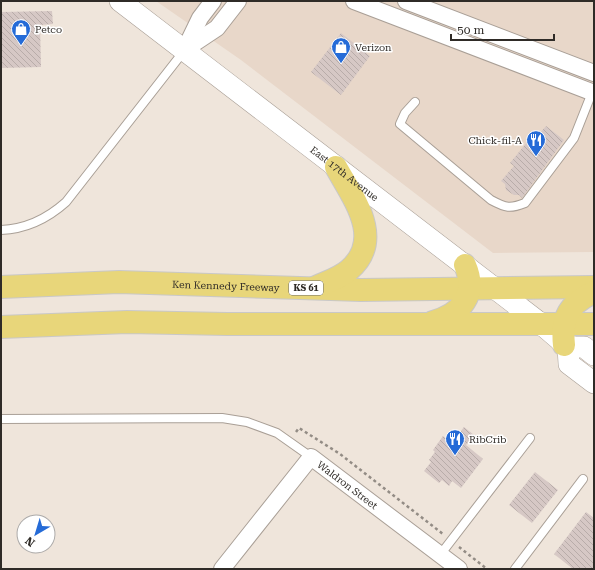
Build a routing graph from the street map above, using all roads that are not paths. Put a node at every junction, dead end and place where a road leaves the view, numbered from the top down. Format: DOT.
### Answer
graph roads {
  1 [pos="120,1"];
  2 [pos="213,1"];
  3 [pos="238,1"];
  4 [pos="354,1"];
  5 [pos="406,1"];
  6 [pos="184,50"];
  7 [pos="594,73"];
  8 [pos="593,91"];
  9 [pos="415,102"];
  10 [pos="336,167"];
  11 [pos="1,230"];
  12 [pos="464,265"];
  13 [pos="1,286"];
  14 [pos="594,287"];
  15 [pos="314,288"];
  16 [pos="470,288"];
  17 [pos="494,288"];
  18 [pos="594,292"];
  19 [pos="563,323"];
  20 [pos="428,324"];
  21 [pos="540,324"];
  22 [pos="594,324"];
  23 [pos="1,327"];
  24 [pos="566,346"];
  25 [pos="594,355"];
  26 [pos="594,383"];
  27 [pos="1,419"];
  28 [pos="530,438"];
  29 [pos="311,457"];
  30 [pos="583,479"];
  31 [pos="447,563"];
  32 [pos="222,569"];
  33 [pos="515,569"];
  1 -- 6 [label="street, East 17th Avenue"];
  2 -- 6 [label="street"];
  3 -- 6 [label="street"];
  4 -- 8 [label="street"];
  5 -- 7 [label="street"];
  6 -- 10 [label="street, East 17th Avenue"];
  6 -- 11 [label="lane"];
  8 -- 9 [label="lane"];
  10 -- 12 [label="street, East 17th Avenue"];
  10 -- 15 [label="highway"];
  12 -- 16 [label="highway"];
  12 -- 17 [label="street, East 17th Avenue"];
  13 -- 15 [label="highway, Ken Kennedy Freeway / KS 61"];
  14 -- 17 [label="highway, Ken Kennedy Freeway / KS 61"];
  15 -- 16 [label="highway, Ken Kennedy Freeway / KS 61"];
  16 -- 17 [label="highway, Ken Kennedy Freeway / KS 61"];
  16 -- 20 [label="highway"];
  17 -- 21 [label="street, East 17th Avenue"];
  18 -- 19 [label="highway"];
  19 -- 21 [label="highway"];
  19 -- 22 [label="highway"];
  19 -- 24 [label="highway"];
  20 -- 21 [label="highway"];
  20 -- 23 [label="highway"];
  21 -- 24 [label="street, East 17th Avenue"];
  24 -- 25 [label="street"];
  24 -- 26 [label="street"];
  27 -- 29 [label="lane"];
  28 -- 31 [label="lane"];
  29 -- 31 [label="street, Waldron Street"];
  29 -- 32 [label="street, Waldron Street"];
  30 -- 33 [label="lane"];
}
